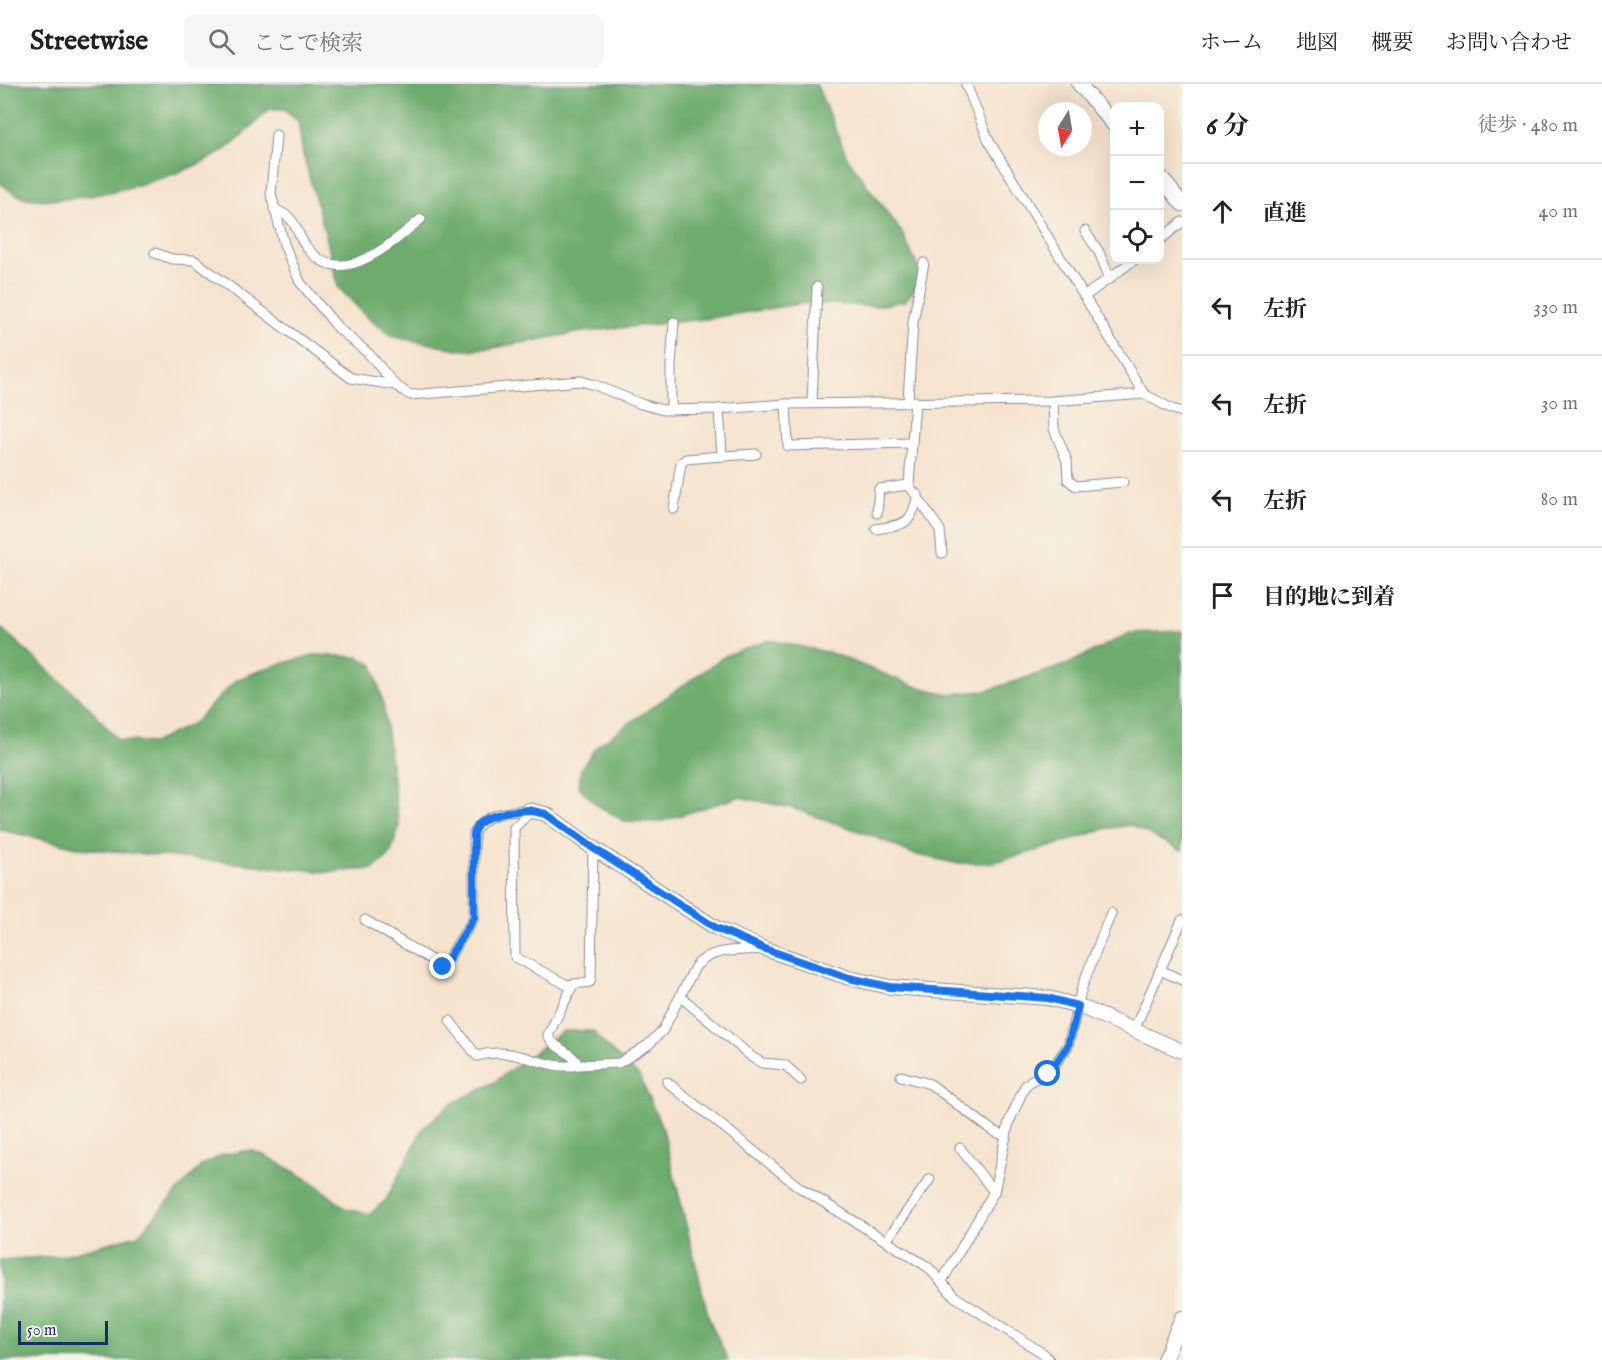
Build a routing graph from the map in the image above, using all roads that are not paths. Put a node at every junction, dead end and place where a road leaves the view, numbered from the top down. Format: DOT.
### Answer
graph roads {
  1 [pos="966,84"];
  2 [pos="1079,84"];
  3 [pos="1110,120"];
  4 [pos="276,135"];
  5 [pos="1164,181"];
  6 [pos="1182,204"];
  7 [pos="274,208"];
  8 [pos="421,219"];
  9 [pos="1182,222"];
  10 [pos="1085,231"];
  11 [pos="1164,237"];
  12 [pos="155,253"];
  13 [pos="924,263"];
  14 [pos="1129,264"];
  15 [pos="1110,279"];
  16 [pos="817,287"];
  17 [pos="1085,296"];
  18 [pos="674,322"];
  19 [pos="395,385"];
  20 [pos="1144,394"];
  21 [pos="911,401"];
  22 [pos="1053,401"];
  23 [pos="786,404"];
  24 [pos="812,404"];
  25 [pos="719,409"];
  26 [pos="671,410"];
  27 [pos="1182,412"];
  28 [pos="912,443"];
  29 [pos="756,454"];
  30 [pos="722,456"];
  31 [pos="1123,482"];
  32 [pos="909,485"];
  33 [pos="918,495"];
  34 [pos="674,509"];
  35 [pos="877,513"];
  36 [pos="876,529"];
  37 [pos="942,553"];
  38 [pos="530,811"];
  39 [pos="593,848"];
  40 [pos="1111,913"];
  41 [pos="365,920"];
  42 [pos="1182,920"];
  43 [pos="765,949"];
  44 [pos="1160,970"];
  45 [pos="1182,980"];
  46 [pos="573,985"];
  47 [pos="681,997"];
  48 [pos="1078,1006"];
  49 [pos="450,1021"];
  50 [pos="1134,1030"];
  51 [pos="1182,1051"];
  52 [pos="578,1065"];
  53 [pos="901,1076"];
  54 [pos="801,1080"];
  55 [pos="667,1082"];
  56 [pos="1006,1136"];
  57 [pos="960,1148"];
  58 [pos="930,1179"];
  59 [pos="994,1192"];
  60 [pos="886,1241"];
  61 [pos="942,1281"];
  62 [pos="1182,1318"];
  63 [pos="1049,1360"];
  64 [pos="1164,1360"];
  1 -- 17 [label="street"];
  2 -- 3 [label="street"];
  4 -- 7 [label="street"];
  5 -- 6 [label="street"];
  7 -- 8 [label="street"];
  7 -- 19 [label="street"];
  9 -- 11 [label="street"];
  10 -- 15 [label="street"];
  12 -- 19 [label="street"];
  13 -- 21 [label="street"];
  14 -- 15 [label="street"];
  15 -- 17 [label="street"];
  16 -- 24 [label="street"];
  17 -- 20 [label="street"];
  18 -- 26 [label="street"];
  19 -- 26 [label="street"];
  20 -- 22 [label="street"];
  20 -- 27 [label="street"];
  21 -- 22 [label="street"];
  21 -- 24 [label="street"];
  21 -- 28 [label="street"];
  22 -- 31 [label="street"];
  23 -- 24 [label="street"];
  23 -- 25 [label="street"];
  23 -- 28 [label="street"];
  25 -- 26 [label="street"];
  25 -- 30 [label="street"];
  28 -- 32 [label="street"];
  29 -- 30 [label="street"];
  30 -- 34 [label="street"];
  32 -- 33 [label="street"];
  32 -- 35 [label="street"];
  33 -- 36 [label="street"];
  33 -- 37 [label="street"];
  38 -- 39 [label="street"];
  38 -- 41 [label="street"];
  38 -- 46 [label="street"];
  39 -- 43 [label="street"];
  39 -- 46 [label="street"];
  40 -- 48 [label="street"];
  42 -- 44 [label="street"];
  43 -- 47 [label="street"];
  43 -- 48 [label="street"];
  44 -- 45 [label="street"];
  44 -- 50 [label="street"];
  46 -- 52 [label="street"];
  47 -- 52 [label="street"];
  47 -- 54 [label="street"];
  48 -- 50 [label="street"];
  48 -- 56 [label="street"];
  49 -- 52 [label="street"];
  50 -- 51 [label="street"];
  53 -- 56 [label="street"];
  55 -- 60 [label="street"];
  56 -- 59 [label="street"];
  57 -- 59 [label="street"];
  58 -- 60 [label="street"];
  59 -- 61 [label="street"];
  60 -- 61 [label="street"];
  61 -- 63 [label="street"];
  62 -- 64 [label="street"];
}
